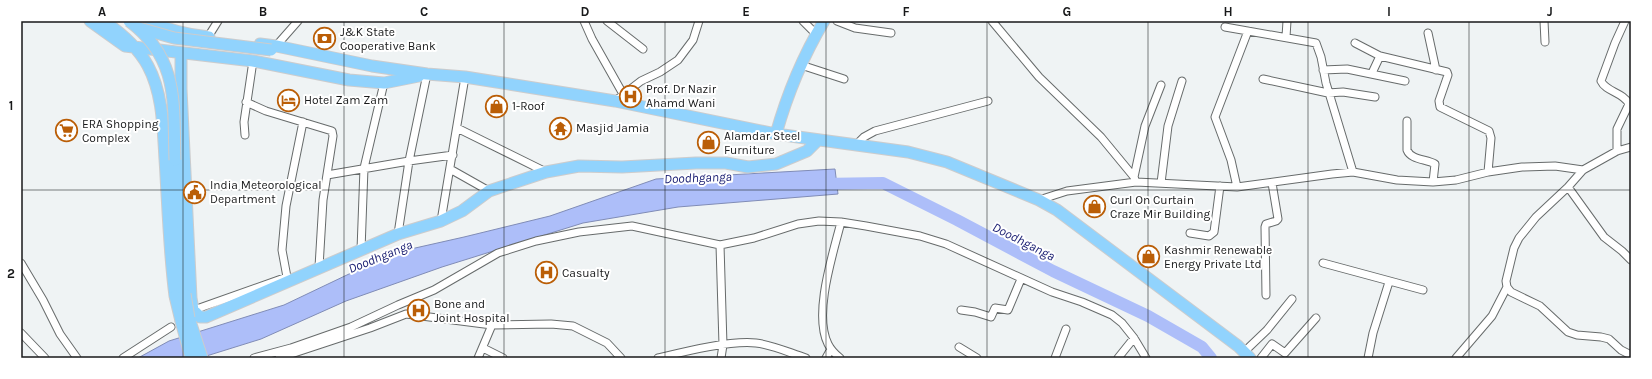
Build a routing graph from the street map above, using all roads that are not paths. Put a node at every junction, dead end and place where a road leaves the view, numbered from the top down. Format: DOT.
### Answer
graph roads {
  1 [pos="90,21"];
  2 [pos="104,21"];
  3 [pos="129,21"];
  4 [pos="149,21"];
  5 [pos="218,21"];
  6 [pos="298,21"];
  7 [pos="584,21"];
  8 [pos="607,21"];
  9 [pos="699,21"];
  10 [pos="803,21"];
  11 [pos="824,21"];
  12 [pos="838,21"];
  13 [pos="992,21"];
  14 [pos="1287,21"];
  15 [pos="1544,21"];
  16 [pos="1625,21"];
  17 [pos="1225,27"];
  18 [pos="138,28"];
  19 [pos="890,32"];
  20 [pos="1248,32"];
  21 [pos="1428,33"];
  22 [pos="816,34"];
  23 [pos="208,37"];
  24 [pos="1286,37"];
  25 [pos="221,39"];
  26 [pos="1545,42"];
  27 [pos="1354,43"];
  28 [pos="136,48"];
  29 [pos="273,48"];
  30 [pos="643,49"];
  31 [pos="179,53"];
  32 [pos="1380,56"];
  33 [pos="221,58"];
  34 [pos="253,61"];
  35 [pos="801,65"];
  36 [pos="1324,70"];
  37 [pos="1436,70"];
  38 [pos="1372,73"];
  39 [pos="427,74"];
  40 [pos="465,77"];
  41 [pos="844,79"];
  42 [pos="1263,79"];
  43 [pos="1182,81"];
  44 [pos="1405,81"];
  45 [pos="384,83"];
  46 [pos="1161,85"];
  47 [pos="1328,92"];
  48 [pos="619,97"];
  49 [pos="1374,97"];
  50 [pos="988,101"];
  51 [pos="246,102"];
  52 [pos="1407,121"];
  53 [pos="302,122"];
  54 [pos="457,128"];
  55 [pos="776,134"];
  56 [pos="245,135"];
  57 [pos="818,140"];
  58 [pos="856,145"];
  59 [pos="1631,147"];
  60 [pos="1617,151"];
  61 [pos="453,155"];
  62 [pos="409,160"];
  63 [pos="364,168"];
  64 [pos="450,169"];
  65 [pos="1583,170"];
  66 [pos="546,172"];
  67 [pos="1353,172"];
  68 [pos="1488,172"];
  69 [pos="327,175"];
  70 [pos="1135,179"];
  71 [pos="1161,182"];
  72 [pos="1433,182"];
  73 [pos="1272,183"];
  74 [pos="1220,186"];
  75 [pos="1568,186"];
  76 [pos="1237,187"];
  77 [pos="489,191"];
  78 [pos="1039,200"];
  79 [pos="441,221"];
  80 [pos="841,222"];
  81 [pos="1190,233"];
  82 [pos="398,234"];
  83 [pos="179,237"];
  84 [pos="720,245"];
  85 [pos="360,250"];
  86 [pos="1631,260"];
  87 [pos="21,263"];
  88 [pos="1323,263"];
  89 [pos="319,267"];
  90 [pos="1020,279"];
  91 [pos="1389,282"];
  92 [pos="1507,287"];
  93 [pos="1423,290"];
  94 [pos="180,295"];
  95 [pos="1266,295"];
  96 [pos="1292,299"];
  97 [pos="960,310"];
  98 [pos="191,311"];
  99 [pos="1316,318"];
  100 [pos="176,324"];
  101 [pos="492,325"];
  102 [pos="1066,329"];
  103 [pos="21,333"];
  104 [pos="1134,338"];
  105 [pos="723,345"];
  106 [pos="959,347"];
  107 [pos="483,348"];
  108 [pos="831,349"];
  109 [pos="1247,355"];
  110 [pos="1631,355"];
  111 [pos="671,356"];
  112 [pos="45,358"];
  113 [pos="77,358"];
  114 [pos="123,358"];
  115 [pos="191,358"];
  116 [pos="202,358"];
  117 [pos="254,358"];
  118 [pos="279,358"];
  119 [pos="478,358"];
  120 [pos="503,358"];
  121 [pos="621,358"];
  122 [pos="658,358"];
  123 [pos="721,358"];
  124 [pos="806,358"];
  125 [pos="826,358"];
  126 [pos="840,358"];
  127 [pos="976,358"];
  128 [pos="1055,358"];
  129 [pos="1118,358"];
  130 [pos="1146,358"];
  131 [pos="1261,358"];
  132 [pos="1368,358"];
  133 [pos="1456,358"];
  1 -- 28 [label="main road"];
  2 -- 28 [label="main road"];
  3 -- 18 [label="main road, bridge"];
  4 -- 23 [label="main road"];
  5 -- 23 [label="street"];
  6 -- 29 [label="street"];
  7 -- 48 [label="street"];
  8 -- 30 [label="street"];
  9 -- 48 [label="street"];
  10 -- 22 [label="street"];
  11 -- 22 [label="main road"];
  12 -- 19 [label="street"];
  13 -- 70 [label="street"];
  14 -- 24 [label="street"];
  15 -- 26 [label="street"];
  16 -- 60 [label="street"];
  17 -- 20 [label="street"];
  18 -- 29 [label="main road, bridge"];
  18 -- 83 [label="main road, bridge"];
  20 -- 24 [label="street"];
  20 -- 76 [label="street"];
  21 -- 37 [label="street"];
  22 -- 35 [label="main road"];
  23 -- 25 [label="main road"];
  24 -- 36 [label="street"];
  25 -- 29 [label="main road"];
  25 -- 33 [label="main road"];
  27 -- 32 [label="street"];
  28 -- 31 [label="main road"];
  28 -- 94 [label="main road"];
  29 -- 39 [label="main road"];
  31 -- 33 [label="main road"];
  31 -- 83 [label="main road"];
  31 -- 98 [label="main road"];
  32 -- 37 [label="street"];
  32 -- 38 [label="street"];
  33 -- 34 [label="main road"];
  34 -- 45 [label="main road"];
  34 -- 51 [label="street"];
  35 -- 41 [label="street"];
  35 -- 55 [label="main road"];
  36 -- 38 [label="street"];
  36 -- 47 [label="street"];
  37 -- 68 [label="street"];
  38 -- 44 [label="street"];
  39 -- 40 [label="main road"];
  39 -- 45 [label="main road"];
  39 -- 62 [label="street"];
  40 -- 48 [label="main road"];
  40 -- 54 [label="street"];
  42 -- 47 [label="street"];
  43 -- 71 [label="street"];
  45 -- 63 [label="street"];
  46 -- 70 [label="street"];
  47 -- 49 [label="street"];
  47 -- 67 [label="street"];
  48 -- 55 [label="main road"];
  50 -- 58 [label="street"];
  51 -- 53 [label="street"];
  51 -- 56 [label="street"];
  52 -- 72 [label="street"];
  53 -- 69 [label="street"];
  53 -- 98 [label="street"];
  54 -- 61 [label="street"];
  54 -- 66 [label="street"];
  55 -- 57 [label="main road"];
  57 -- 58 [label="main road"];
  57 -- 66 [label="main road"];
  58 -- 78 [label="main road"];
  59 -- 60 [label="street"];
  60 -- 65 [label="street"];
  61 -- 62 [label="street"];
  61 -- 64 [label="street"];
  62 -- 63 [label="street"];
  62 -- 82 [label="street"];
  63 -- 69 [label="street"];
  63 -- 85 [label="street"];
  64 -- 77 [label="street"];
  64 -- 79 [label="street"];
  65 -- 68 [label="street"];
  65 -- 75 [label="street"];
  66 -- 77 [label="main road"];
  67 -- 72 [label="street"];
  67 -- 73 [label="street"];
  68 -- 72 [label="street"];
  69 -- 89 [label="street"];
  70 -- 71 [label="street"];
  70 -- 78 [label="street"];
  71 -- 74 [label="street"];
  73 -- 76 [label="street"];
  73 -- 95 [label="street"];
  74 -- 76 [label="street"];
  74 -- 81 [label="street"];
  75 -- 86 [label="street"];
  75 -- 92 [label="street"];
  77 -- 79 [label="main road"];
  78 -- 109 [label="main road"];
  79 -- 82 [label="main road"];
  80 -- 84 [label="street"];
  80 -- 90 [label="street"];
  80 -- 108 [label="street"];
  82 -- 85 [label="main road"];
  83 -- 94 [label="main road"];
  84 -- 105 [label="street"];
  84 -- 117 [label="street"];
  85 -- 89 [label="main road"];
  87 -- 113 [label="street"];
  88 -- 91 [label="street"];
  89 -- 98 [label="main road"];
  90 -- 97 [label="street"];
  90 -- 104 [label="street"];
  91 -- 93 [label="street"];
  91 -- 132 [label="street"];
  92 -- 110 [label="street"];
  92 -- 133 [label="street"];
  94 -- 100 [label="main road, bridge"];
  94 -- 116 [label="main road, bridge"];
  96 -- 109 [label="street"];
  99 -- 131 [label="street"];
  100 -- 114 [label="street"];
  100 -- 115 [label="main road"];
  101 -- 107 [label="street"];
  101 -- 118 [label="street"];
  101 -- 121 [label="street"];
  102 -- 128 [label="street"];
  103 -- 112 [label="street"];
  104 -- 129 [label="street"];
  104 -- 130 [label="street"];
  105 -- 111 [label="street"];
  105 -- 123 [label="street"];
  105 -- 124 [label="street"];
  106 -- 127 [label="street"];
  107 -- 119 [label="street"];
  107 -- 120 [label="street"];
  108 -- 125 [label="street"];
  108 -- 126 [label="street"];
  111 -- 122 [label="street"];
}
